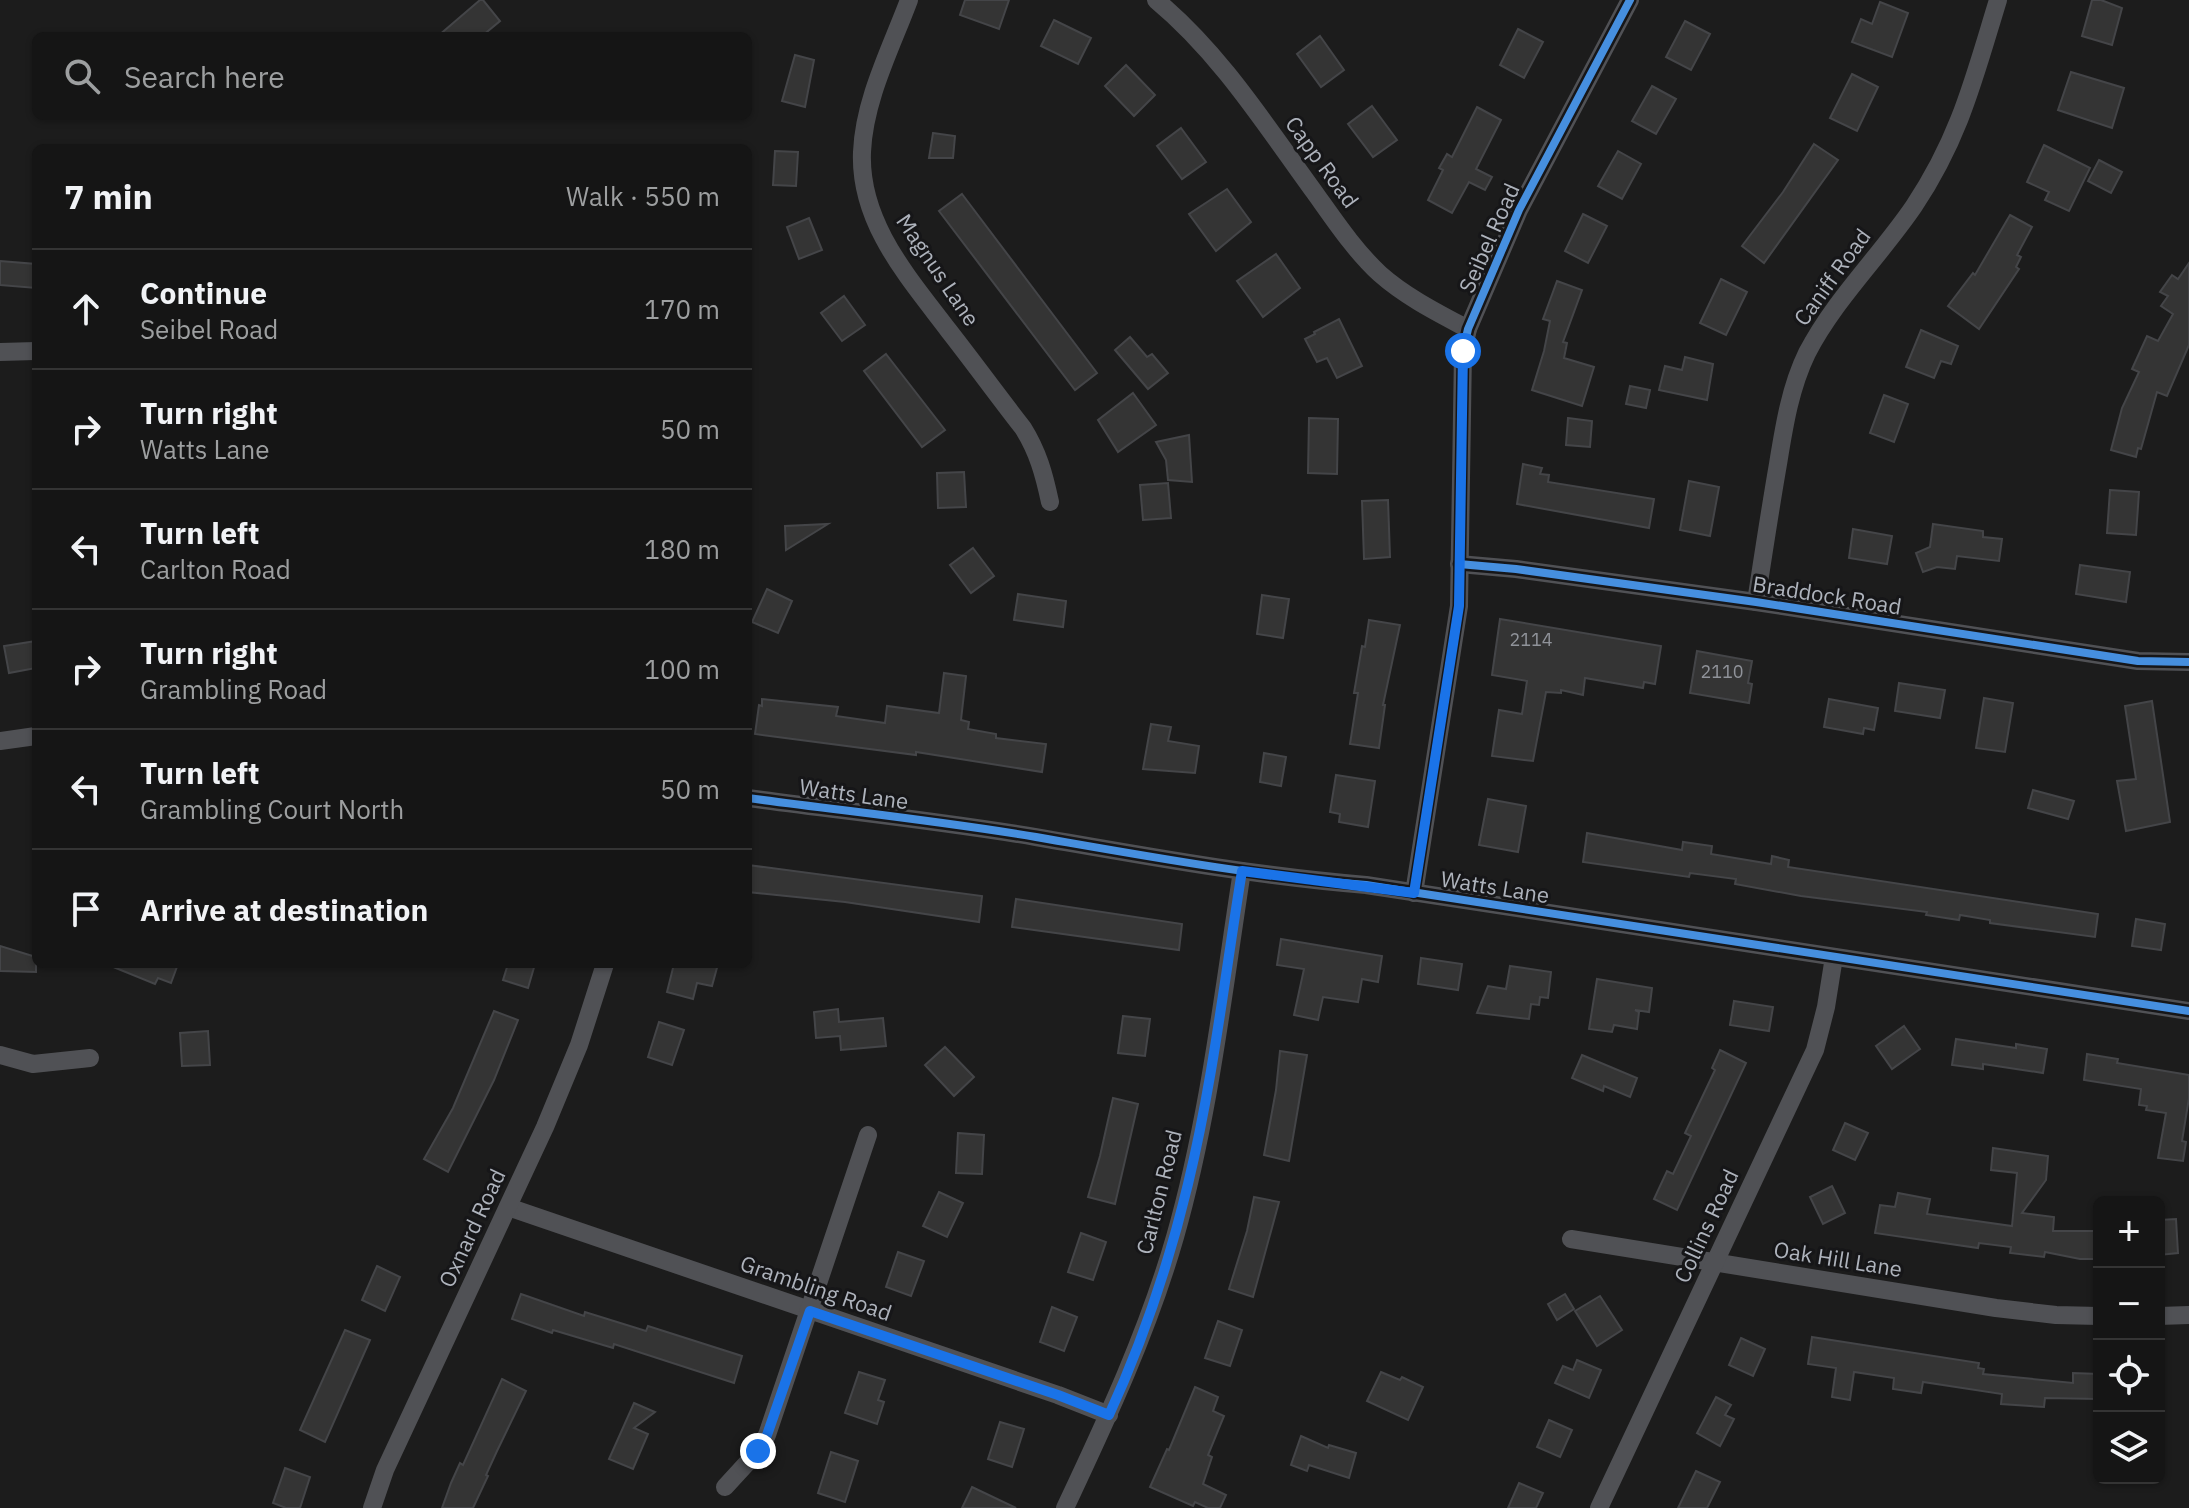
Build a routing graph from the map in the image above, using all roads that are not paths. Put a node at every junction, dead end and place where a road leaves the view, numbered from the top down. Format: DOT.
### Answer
graph roads {
  1 [pos="909,0"];
  2 [pos="1156,0"];
  3 [pos="1630,0"];
  4 [pos="1998,0"];
  5 [pos="1468,329"];
  6 [pos="32,351"];
  7 [pos="0,352"];
  8 [pos="1050,502"];
  9 [pos="1459,564"];
  10 [pos="1756,602"];
  11 [pos="2189,662"];
  12 [pos="32,737"];
  13 [pos="0,741"];
  14 [pos="752,799"];
  15 [pos="1242,871"];
  16 [pos="1414,893"];
  17 [pos="1834,957"];
  18 [pos="604,968"];
  19 [pos="2189,1011"];
  20 [pos="0,1055"];
  21 [pos="90,1058"];
  22 [pos="868,1135"];
  23 [pos="508,1207"];
  24 [pos="1571,1239"];
  25 [pos="1715,1265"];
  26 [pos="810,1311"];
  27 [pos="2189,1315"];
  28 [pos="2093,1316"];
  29 [pos="2165,1316"];
  30 [pos="1109,1415"];
  31 [pos="725,1487"];
  32 [pos="372,1508"];
  33 [pos="1065,1508"];
  34 [pos="1599,1508"];
  1 -- 8 [label="street, Magnus Lane"];
  2 -- 5 [label="street, Capp Road"];
  3 -- 5 [label="street, Seibel Road"];
  4 -- 10 [label="street, Caniff Road"];
  5 -- 9 [label="street, Seibel Road"];
  6 -- 7 [label="street"];
  9 -- 10 [label="street, Braddock Road"];
  9 -- 16 [label="street, Seibel Road"];
  10 -- 11 [label="street, Braddock Road"];
  12 -- 13 [label="street"];
  14 -- 15 [label="street, Watts Lane"];
  15 -- 16 [label="street, Watts Lane"];
  15 -- 30 [label="street, Carlton Road"];
  16 -- 17 [label="street, Watts Lane"];
  17 -- 19 [label="street, Watts Lane"];
  17 -- 25 [label="street, Collins Road"];
  18 -- 23 [label="street, Oxnard Road"];
  20 -- 21 [label="street"];
  22 -- 26 [label="street"];
  23 -- 26 [label="street, Grambling Road"];
  23 -- 32 [label="street, Oxnard Road"];
  24 -- 25 [label="street, Oak Hill Lane"];
  25 -- 28 [label="street, Oak Hill Lane"];
  25 -- 34 [label="street, Collins Road"];
  26 -- 30 [label="street, Grambling Road"];
  26 -- 31 [label="street"];
  27 -- 29 [label="street"];
  30 -- 33 [label="street, Carlton Road"];
}
